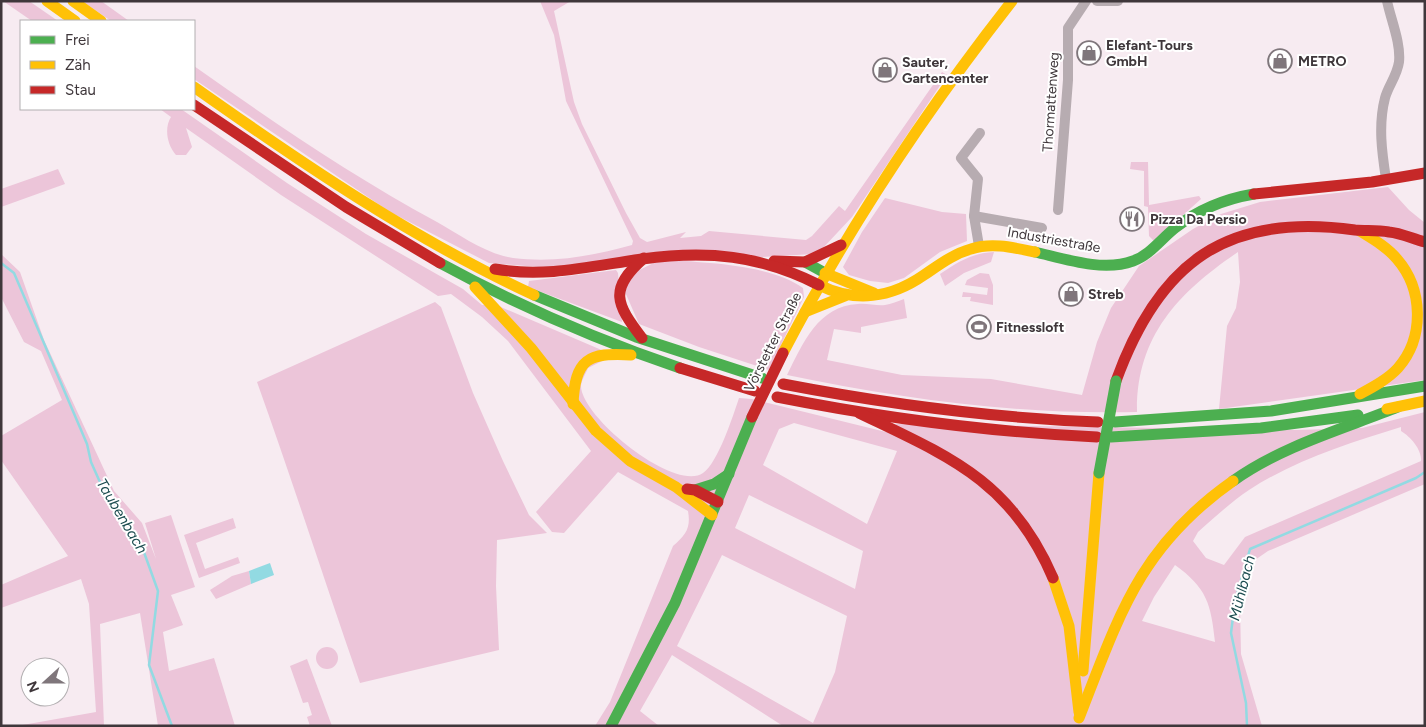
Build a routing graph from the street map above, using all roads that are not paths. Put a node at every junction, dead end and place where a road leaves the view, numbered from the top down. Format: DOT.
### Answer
graph roads {
  1 [pos="47,1"];
  2 [pos="73,1"];
  3 [pos="1012,1"];
  4 [pos="1086,1"];
  5 [pos="1097,1"];
  6 [pos="1118,1"];
  7 [pos="1387,1"];
  8 [pos="74,20"];
  9 [pos="100,20"];
  10 [pos="195,88"];
  11 [pos="195,106"];
  12 [pos="980,133"];
  13 [pos="1425,173"];
  14 [pos="1386,180"];
  15 [pos="1058,210"];
  16 [pos="974,216"];
  17 [pos="1042,228"];
  18 [pos="1359,230"];
  19 [pos="1425,242"];
  20 [pos="841,245"];
  21 [pos="979,246"];
  22 [pos="644,258"];
  23 [pos="805,262"];
  24 [pos="469,263"];
  25 [pos="765,263"];
  26 [pos="825,274"];
  27 [pos="466,277"];
  28 [pos="819,285"];
  29 [pos="880,294"];
  30 [pos="845,296"];
  31 [pos="805,312"];
  32 [pos="642,338"];
  33 [pos="645,356"];
  34 [pos="762,378"];
  35 [pos="783,384"];
  36 [pos="1425,386"];
  37 [pos="756,391"];
  38 [pos="777,396"];
  39 [pos="1425,401"];
  40 [pos="1348,402"];
  41 [pos="573,404"];
  42 [pos="1398,407"];
  43 [pos="859,413"];
  44 [pos="1098,422"];
  45 [pos="1115,422"];
  46 [pos="1097,437"];
  47 [pos="1112,437"];
  48 [pos="729,474"];
  49 [pos="676,487"];
  50 [pos="695,490"];
  51 [pos="718,502"];
  52 [pos="712,515"];
  53 [pos="1079,715"];
  54 [pos="612,726"];
  1 -- 8 [label="main road"];
  2 -- 9 [label="main road"];
  3 -- 20 [label="main road, Vörstetter Straße"];
  4 -- 15 [label="street, Thormattenweg"];
  5 -- 6 [label="street"];
  7 -- 14 [label="street"];
  10 -- 24 [label="main road"];
  11 -- 27 [label="main road"];
  12 -- 16 [label="street"];
  13 -- 14 [label="main road, Industriestraße"];
  14 -- 21 [label="main road, Industriestraße"];
  16 -- 17 [label="street"];
  16 -- 21 [label="street"];
  18 -- 19 [label="main road"];
  18 -- 40 [label="main road"];
  18 -- 53 [label="main road, bridge"];
  20 -- 23 [label="main road"];
  20 -- 26 [label="main road, Vörstetter Straße"];
  21 -- 29 [label="main road, Industriestraße"];
  22 -- 24 [label="main road"];
  22 -- 25 [label="main road"];
  22 -- 32 [label="main road"];
  23 -- 25 [label="main road"];
  23 -- 26 [label="main road"];
  24 -- 32 [label="main road"];
  25 -- 28 [label="main road, Industriestraße"];
  26 -- 28 [label="main road, Vörstetter Straße"];
  26 -- 29 [label="main road"];
  27 -- 33 [label="main road"];
  27 -- 41 [label="main road"];
  28 -- 30 [label="main road, Industriestraße"];
  28 -- 31 [label="main road, Vörstetter Straße"];
  29 -- 30 [label="main road, Industriestraße"];
  30 -- 31 [label="main road"];
  31 -- 48 [label="main road, Vörstetter Straße, bridge"];
  32 -- 34 [label="main road"];
  33 -- 37 [label="main road"];
  33 -- 41 [label="main road"];
  35 -- 44 [label="main road"];
  36 -- 40 [label="main road"];
  38 -- 43 [label="main road"];
  39 -- 42 [label="main road"];
  40 -- 45 [label="main road"];
  41 -- 49 [label="main road"];
  42 -- 47 [label="main road"];
  42 -- 53 [label="main road"];
  43 -- 46 [label="main road"];
  43 -- 53 [label="main road"];
  48 -- 50 [label="main road"];
  48 -- 51 [label="main road, Vörstetter Straße"];
  49 -- 50 [label="main road"];
  49 -- 52 [label="main road"];
  50 -- 51 [label="main road"];
  51 -- 52 [label="main road, Vörstetter Straße"];
  52 -- 54 [label="main road, Vörstetter Straße"];
}
